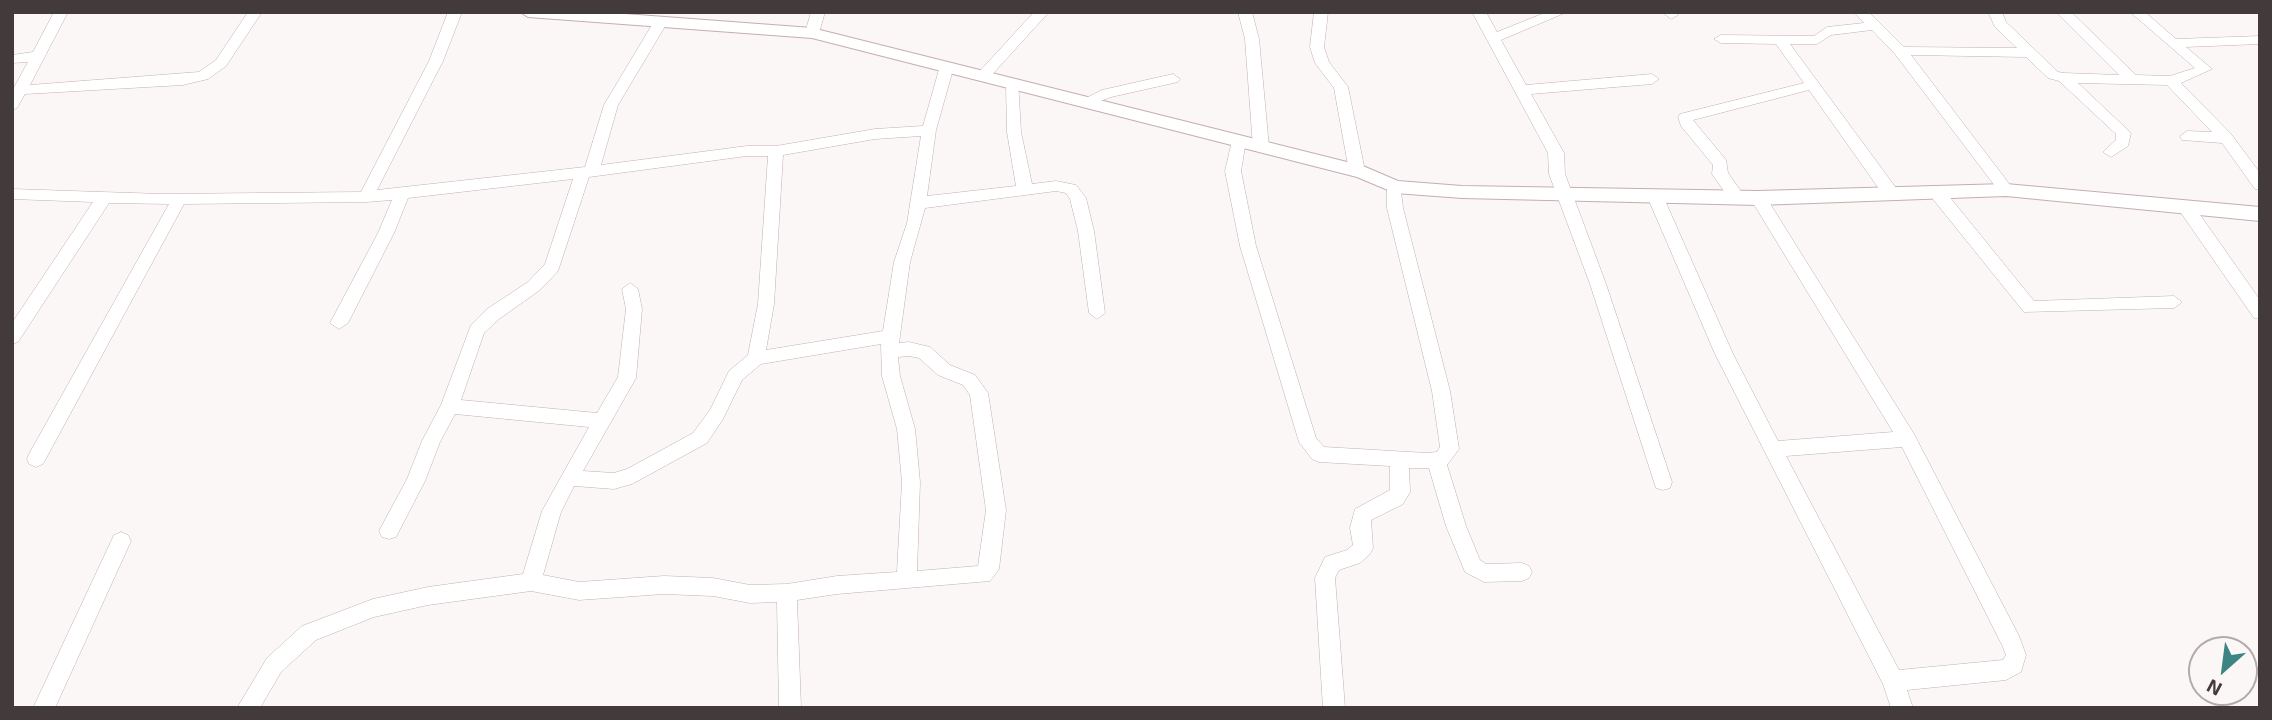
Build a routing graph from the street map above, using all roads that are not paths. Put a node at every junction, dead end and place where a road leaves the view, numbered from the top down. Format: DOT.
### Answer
graph roads {
  1 [pos="61,12"];
  2 [pos="255,12"];
  3 [pos="454,12"];
  4 [pos="528,12"];
  5 [pos="818,12"];
  6 [pos="1042,12"];
  7 [pos="1245,12"];
  8 [pos="1321,12"];
  9 [pos="1479,12"];
  10 [pos="1560,12"];
  11 [pos="1861,12"];
  12 [pos="1995,12"];
  13 [pos="2063,12"];
  14 [pos="2137,12"];
  15 [pos="654,19"];
  16 [pos="1875,26"];
  17 [pos="811,33"];
  18 [pos="1495,37"];
  19 [pos="1721,39"];
  20 [pos="2260,40"];
  21 [pos="1781,41"];
  22 [pos="2173,43"];
  23 [pos="1900,51"];
  24 [pos="2030,53"];
  25 [pos="38,56"];
  26 [pos="12,59"];
  27 [pos="947,66"];
  28 [pos="984,75"];
  29 [pos="1173,79"];
  30 [pos="1652,79"];
  31 [pos="2064,79"];
  32 [pos="2171,81"];
  33 [pos="2134,82"];
  34 [pos="1013,83"];
  35 [pos="1812,85"];
  36 [pos="20,90"];
  37 [pos="1523,90"];
  38 [pos="1087,101"];
  39 [pos="12,105"];
  40 [pos="929,130"];
  41 [pos="2187,136"];
  42 [pos="2226,138"];
  43 [pos="1239,141"];
  44 [pos="1261,147"];
  45 [pos="776,151"];
  46 [pos="2111,152"];
  47 [pos="1357,171"];
  48 [pos="587,172"];
  49 [pos="2260,185"];
  50 [pos="1395,187"];
  51 [pos="1025,190"];
  52 [pos="2006,190"];
  53 [pos="12,194"];
  54 [pos="402,194"];
  55 [pos="1564,194"];
  56 [pos="1938,194"];
  57 [pos="1655,195"];
  58 [pos="1893,196"];
  59 [pos="105,197"];
  60 [pos="366,197"];
  61 [pos="1737,197"];
  62 [pos="180,198"];
  63 [pos="1758,198"];
  64 [pos="918,203"];
  65 [pos="2185,206"];
  66 [pos="2260,215"];
  67 [pos="630,289"];
  68 [pos="2174,302"];
  69 [pos="1097,313"];
  70 [pos="2260,313"];
  71 [pos="339,323"];
  72 [pos="12,337"];
  73 [pos="890,343"];
  74 [pos="756,358"];
  75 [pos="450,406"];
  76 [pos="604,421"];
  77 [pos="1907,439"];
  78 [pos="1772,449"];
  79 [pos="36,458"];
  80 [pos="1399,458"];
  81 [pos="1436,461"];
  82 [pos="569,478"];
  83 [pos="1662,482"];
  84 [pos="389,531"];
  85 [pos="121,541"];
  86 [pos="1522,572"];
  87 [pos="908,580"];
  88 [pos="531,582"];
  89 [pos="787,593"];
  90 [pos="1893,681"];
  91 [pos="44,708"];
  92 [pos="247,708"];
  93 [pos="790,708"];
  94 [pos="1334,708"];
  95 [pos="1902,708"];
  1 -- 25 [label="street"];
  2 -- 36 [label="street"];
  3 -- 60 [label="street"];
  4 -- 15 [label="street"];
  5 -- 17 [label="street"];
  6 -- 28 [label="street"];
  7 -- 44 [label="street"];
  8 -- 47 [label="street"];
  9 -- 18 [label="street"];
  10 -- 18 [label="street"];
  11 -- 16 [label="street"];
  12 -- 24 [label="street"];
  13 -- 33 [label="street"];
  14 -- 22 [label="street"];
  15 -- 17 [label="street"];
  15 -- 48 [label="street"];
  16 -- 21 [label="street"];
  16 -- 23 [label="street"];
  17 -- 27 [label="street"];
  18 -- 37 [label="street"];
  19 -- 21 [label="street"];
  20 -- 22 [label="street"];
  21 -- 35 [label="street"];
  22 -- 32 [label="street"];
  23 -- 24 [label="street"];
  23 -- 52 [label="street"];
  24 -- 31 [label="street"];
  25 -- 26 [label="street"];
  25 -- 36 [label="street"];
  27 -- 28 [label="street"];
  27 -- 40 [label="street"];
  28 -- 34 [label="street"];
  29 -- 38 [label="street"];
  30 -- 37 [label="street"];
  31 -- 33 [label="street"];
  31 -- 46 [label="street"];
  32 -- 33 [label="street"];
  32 -- 42 [label="street"];
  34 -- 38 [label="street"];
  34 -- 51 [label="street"];
  35 -- 58 [label="street"];
  35 -- 61 [label="street"];
  36 -- 39 [label="street"];
  37 -- 55 [label="street"];
  38 -- 43 [label="street"];
  40 -- 45 [label="street"];
  40 -- 64 [label="street"];
  41 -- 42 [label="street"];
  42 -- 49 [label="street"];
  43 -- 44 [label="street"];
  43 -- 80 [label="street"];
  44 -- 47 [label="street"];
  45 -- 48 [label="street"];
  45 -- 74 [label="street"];
  47 -- 50 [label="street"];
  48 -- 54 [label="street"];
  48 -- 75 [label="street"];
  50 -- 55 [label="street"];
  50 -- 81 [label="street"];
  51 -- 64 [label="street"];
  51 -- 69 [label="street"];
  52 -- 56 [label="street"];
  52 -- 65 [label="street"];
  53 -- 59 [label="street"];
  54 -- 60 [label="street"];
  54 -- 71 [label="street"];
  55 -- 57 [label="street"];
  55 -- 83 [label="street"];
  56 -- 58 [label="street"];
  56 -- 68 [label="street"];
  57 -- 61 [label="street"];
  57 -- 78 [label="street"];
  58 -- 63 [label="street"];
  59 -- 62 [label="street"];
  59 -- 72 [label="street"];
  60 -- 62 [label="street"];
  61 -- 63 [label="street"];
  62 -- 79 [label="street"];
  63 -- 77 [label="street"];
  64 -- 73 [label="street"];
  65 -- 66 [label="street"];
  65 -- 70 [label="street"];
  67 -- 76 [label="street"];
  73 -- 74 [label="street"];
  73 -- 87 [label="street"];
  73 -- 87 [label="street"];
  74 -- 82 [label="street"];
  75 -- 76 [label="street"];
  75 -- 84 [label="street"];
  76 -- 82 [label="street"];
  77 -- 78 [label="street"];
  77 -- 90 [label="street"];
  78 -- 90 [label="street"];
  80 -- 81 [label="street"];
  80 -- 94 [label="street"];
  81 -- 86 [label="street"];
  82 -- 88 [label="street"];
  85 -- 91 [label="street"];
  87 -- 89 [label="street"];
  88 -- 89 [label="street"];
  88 -- 92 [label="street"];
  89 -- 93 [label="street"];
  90 -- 95 [label="street"];
}
